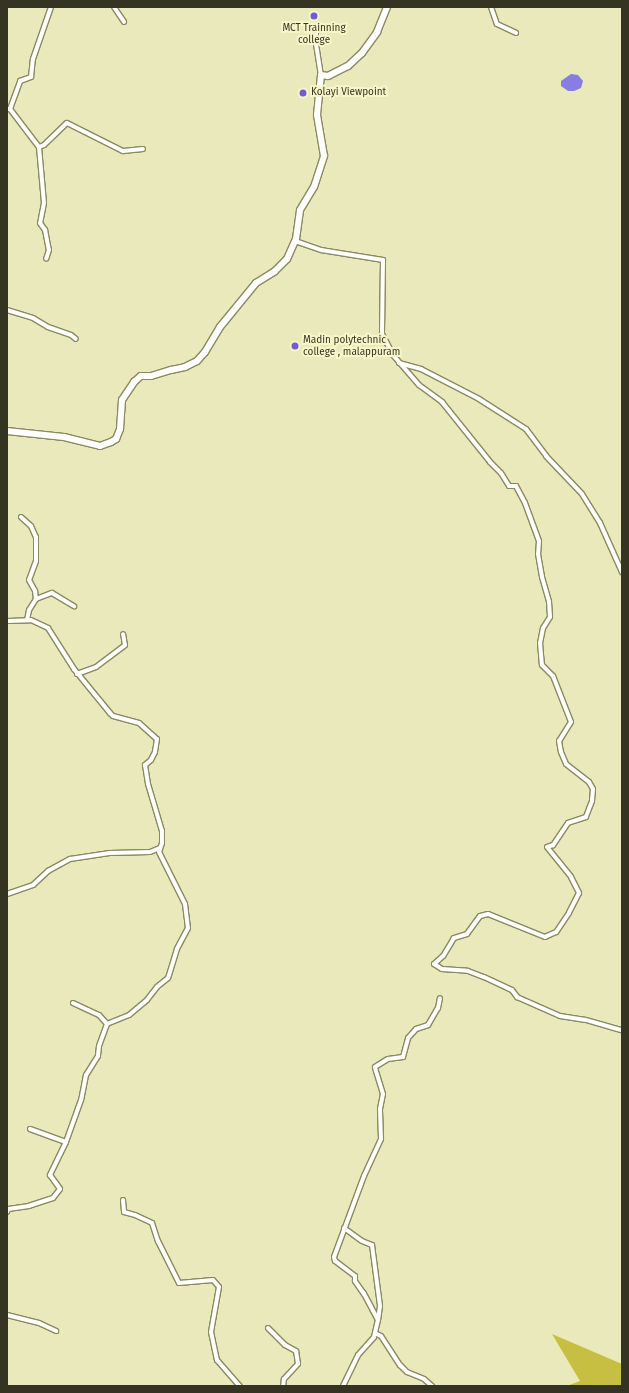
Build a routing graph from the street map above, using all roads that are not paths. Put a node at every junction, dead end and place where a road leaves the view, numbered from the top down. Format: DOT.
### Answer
graph roads {
  1 [pos="51,7"];
  2 [pos="114,7"];
  3 [pos="387,7"];
  4 [pos="491,7"];
  5 [pos="124,22"];
  6 [pos="316,30"];
  7 [pos="516,33"];
  8 [pos="321,75"];
  9 [pos="8,109"];
  10 [pos="38,146"];
  11 [pos="143,149"];
  12 [pos="295,241"];
  13 [pos="46,259"];
  14 [pos="7,310"];
  15 [pos="76,339"];
  16 [pos="399,362"];
  17 [pos="7,431"];
  18 [pos="21,517"];
  19 [pos="622,572"];
  20 [pos="36,600"];
  21 [pos="74,606"];
  22 [pos="27,620"];
  23 [pos="7,621"];
  24 [pos="123,634"];
  25 [pos="77,674"];
  26 [pos="160,848"];
  27 [pos="7,894"];
  28 [pos="440,998"];
  29 [pos="73,1003"];
  30 [pos="107,1024"];
  31 [pos="622,1030"];
  32 [pos="30,1129"];
  33 [pos="66,1142"];
  34 [pos="123,1200"];
  35 [pos="7,1212"];
  36 [pos="344,1228"];
  37 [pos="7,1315"];
  38 [pos="378,1320"];
  39 [pos="268,1328"];
  40 [pos="56,1331"];
  41 [pos="375,1333"];
  42 [pos="240,1386"];
  43 [pos="283,1386"];
  44 [pos="343,1386"];
  45 [pos="432,1386"];
  1 -- 9 [label="street"];
  2 -- 5 [label="street"];
  3 -- 8 [label="street"];
  4 -- 7 [label="street"];
  6 -- 8 [label="street"];
  8 -- 12 [label="street"];
  9 -- 10 [label="street"];
  10 -- 11 [label="street"];
  10 -- 13 [label="street"];
  12 -- 16 [label="street"];
  12 -- 17 [label="street"];
  14 -- 15 [label="street"];
  16 -- 19 [label="street"];
  16 -- 31 [label="street"];
  18 -- 20 [label="street"];
  20 -- 21 [label="street"];
  20 -- 22 [label="street"];
  22 -- 23 [label="street"];
  22 -- 25 [label="street"];
  24 -- 25 [label="street"];
  25 -- 26 [label="street"];
  26 -- 27 [label="street"];
  26 -- 30 [label="street"];
  28 -- 36 [label="street"];
  29 -- 30 [label="street"];
  30 -- 33 [label="street"];
  32 -- 33 [label="street"];
  33 -- 35 [label="street"];
  34 -- 42 [label="street"];
  36 -- 38 [label="street"];
  36 -- 38 [label="street"];
  37 -- 40 [label="street"];
  38 -- 41 [label="street"];
  39 -- 43 [label="street"];
  41 -- 44 [label="street"];
  41 -- 45 [label="street"];
}
